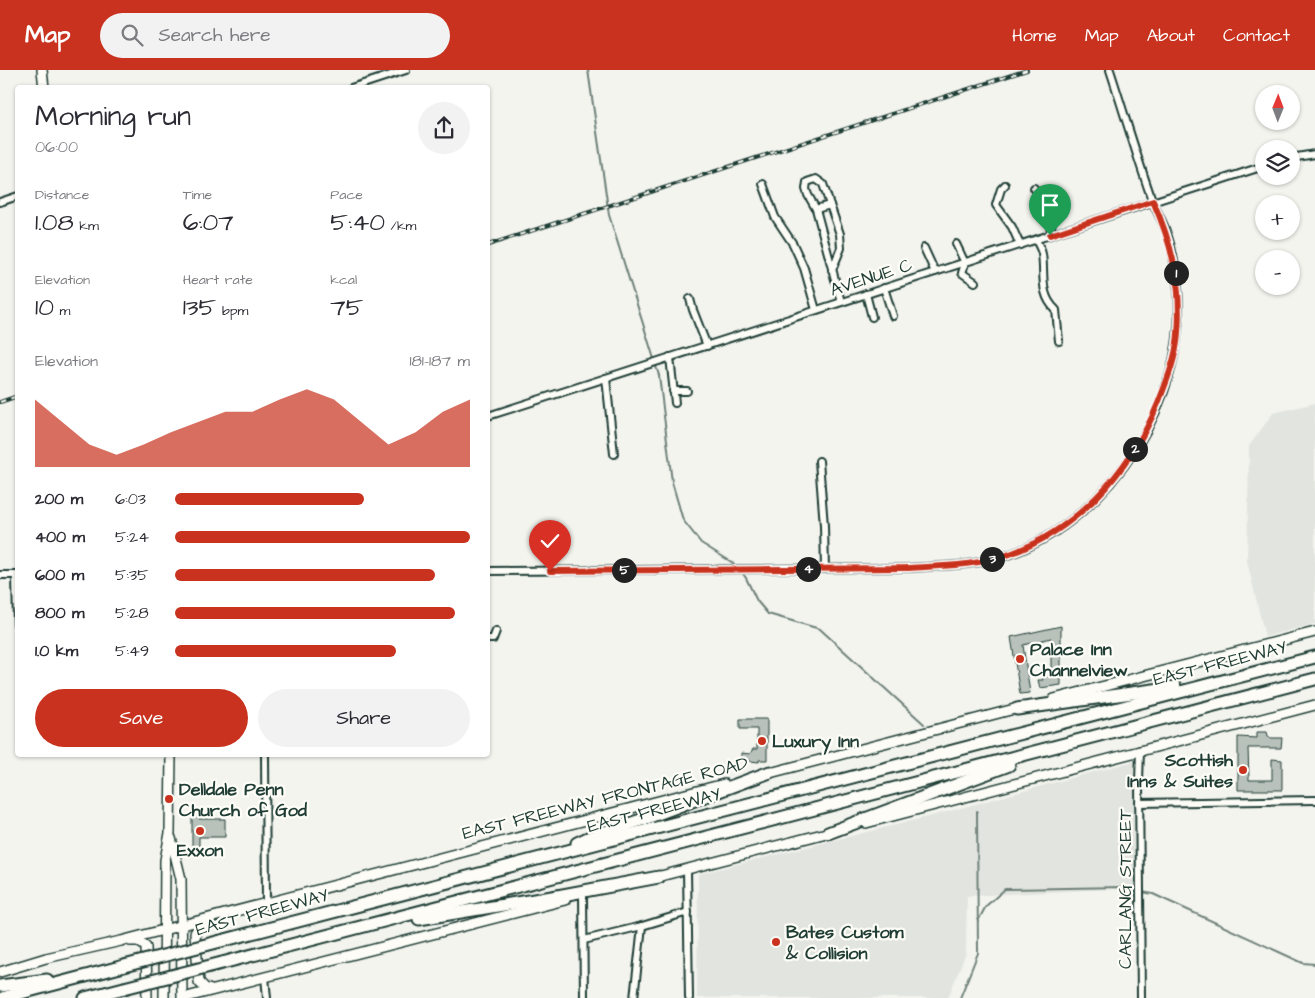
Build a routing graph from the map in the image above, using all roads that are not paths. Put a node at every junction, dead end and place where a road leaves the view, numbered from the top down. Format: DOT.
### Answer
graph roads {
  1 [pos="42,70"];
  2 [pos="406,70"];
  3 [pos="1110,70"];
  4 [pos="44,85"];
  5 [pos="360,85"];
  6 [pos="1315,154"];
  7 [pos="1300,156"];
  8 [pos="1255,169"];
  9 [pos="763,184"];
  10 [pos="1005,185"];
  11 [pos="1034,188"];
  12 [pos="15,197"];
  13 [pos="1153,201"];
  14 [pos="0,202"];
  15 [pos="830,204"];
  16 [pos="816,209"];
  17 [pos="1050,235"];
  18 [pos="1036,240"];
  19 [pos="956,244"];
  20 [pos="1020,245"];
  21 [pos="924,248"];
  22 [pos="964,262"];
  23 [pos="832,270"];
  24 [pos="935,272"];
  25 [pos="975,282"];
  26 [pos="884,288"];
  27 [pos="866,294"];
  28 [pos="690,299"];
  29 [pos="841,302"];
  30 [pos="816,310"];
  31 [pos="893,316"];
  32 [pos="872,317"];
  33 [pos="1059,341"];
  34 [pos="707,346"];
  35 [pos="670,357"];
  36 [pos="606,378"];
  37 [pos="673,391"];
  38 [pos="687,391"];
  39 [pos="675,403"];
  40 [pos="490,415"];
  41 [pos="614,454"];
  42 [pos="819,461"];
  43 [pos="825,569"];
  44 [pos="490,571"];
  45 [pos="0,575"];
  46 [pos="15,575"];
  47 [pos="496,631"];
  48 [pos="1315,632"];
  49 [pos="490,638"];
  50 [pos="1315,657"];
  51 [pos="1315,679"];
  52 [pos="1199,686"];
  53 [pos="1315,705"];
  54 [pos="1017,709"];
  55 [pos="1070,743"];
  56 [pos="1140,750"];
  57 [pos="171,757"];
  58 [pos="265,757"];
  59 [pos="770,772"];
  60 [pos="1315,800"];
  61 [pos="1139,803"];
  62 [pos="170,833"];
  63 [pos="828,833"];
  64 [pos="558,852"];
  65 [pos="687,870"];
  66 [pos="658,877"];
  67 [pos="583,895"];
  68 [pos="266,903"];
  69 [pos="251,907"];
  70 [pos="688,912"];
  71 [pos="181,925"];
  72 [pos="642,926"];
  73 [pos="164,930"];
  74 [pos="341,932"];
  75 [pos="584,940"];
  76 [pos="121,941"];
  77 [pos="0,972"];
  78 [pos="96,974"];
  79 [pos="265,977"];
  80 [pos="0,986"];
  81 [pos="211,990"];
  82 [pos="2,998"];
  83 [pos="86,998"];
  84 [pos="147,998"];
  85 [pos="164,998"];
  86 [pos="182,998"];
  87 [pos="267,998"];
  88 [pos="584,998"];
  89 [pos="634,998"];
  90 [pos="689,998"];
  91 [pos="1140,998"];
  1 -- 4 [label="main road"];
  2 -- 5 [label="street"];
  3 -- 13 [label="street"];
  6 -- 7 [label="street"];
  8 -- 13 [label="street, AVENUE C"];
  9 -- 30 [label="street"];
  10 -- 20 [label="street"];
  11 -- 17 [label="street"];
  12 -- 14 [label="street"];
  13 -- 17 [label="street, AVENUE C"];
  13 -- 43 [label="street"];
  15 -- 16 [label="street"];
  15 -- 16 [label="street"];
  15 -- 23 [label="street"];
  16 -- 23 [label="street"];
  17 -- 18 [label="street, AVENUE C"];
  18 -- 20 [label="street, AVENUE C"];
  18 -- 33 [label="street"];
  19 -- 22 [label="street"];
  20 -- 22 [label="street, AVENUE C"];
  21 -- 24 [label="street"];
  22 -- 24 [label="street, AVENUE C"];
  22 -- 25 [label="street"];
  23 -- 29 [label="street"];
  24 -- 26 [label="street, AVENUE C"];
  26 -- 27 [label="street, AVENUE C"];
  26 -- 31 [label="street"];
  27 -- 29 [label="street, AVENUE C"];
  27 -- 32 [label="street"];
  28 -- 34 [label="street"];
  29 -- 30 [label="street, AVENUE C"];
  30 -- 34 [label="street, AVENUE C"];
  34 -- 35 [label="street, AVENUE C"];
  35 -- 36 [label="street, AVENUE C"];
  35 -- 37 [label="street"];
  36 -- 40 [label="street, AVENUE C"];
  36 -- 41 [label="street"];
  37 -- 38 [label="street"];
  37 -- 39 [label="street"];
  42 -- 43 [label="street"];
  43 -- 44 [label="street"];
  45 -- 46 [label="street"];
  47 -- 49 [label="street"];
  48 -- 54 [label="main road, EAST FREEWAY FRONTAGE ROAD"];
  50 -- 52 [label="highway, EAST FREEWAY"];
  51 -- 55 [label="highway"];
  52 -- 54 [label="highway"];
  52 -- 64 [label="highway, EAST FREEWAY"];
  53 -- 56 [label="main road"];
  54 -- 59 [label="main road, EAST FREEWAY FRONTAGE ROAD"];
  55 -- 63 [label="highway"];
  55 -- 74 [label="highway"];
  56 -- 61 [label="street, CARLANG STREET"];
  56 -- 63 [label="main road"];
  57 -- 62 [label="main road"];
  58 -- 68 [label="street"];
  59 -- 64 [label="highway"];
  59 -- 68 [label="main road, EAST FREEWAY FRONTAGE ROAD"];
  60 -- 61 [label="street"];
  61 -- 91 [label="street, CARLANG STREET"];
  62 -- 71 [label="main road"];
  62 -- 73 [label="main road"];
  63 -- 65 [label="main road"];
  64 -- 78 [label="highway, EAST FREEWAY, bridge"];
  65 -- 66 [label="main road"];
  65 -- 70 [label="street"];
  66 -- 67 [label="main road"];
  66 -- 74 [label="highway"];
  67 -- 75 [label="street"];
  67 -- 79 [label="main road"];
  68 -- 69 [label="main road, EAST FREEWAY FRONTAGE ROAD"];
  69 -- 71 [label="main road, EAST FREEWAY FRONTAGE ROAD"];
  69 -- 81 [label="main road"];
  70 -- 72 [label="street"];
  70 -- 90 [label="street"];
  71 -- 73 [label="main road, EAST FREEWAY FRONTAGE ROAD"];
  71 -- 86 [label="main road"];
  72 -- 75 [label="street"];
  72 -- 89 [label="street"];
  73 -- 76 [label="main road, EAST FREEWAY FRONTAGE ROAD"];
  73 -- 85 [label="main road"];
  74 -- 83 [label="highway, bridge"];
  75 -- 88 [label="street"];
  76 -- 77 [label="main road, EAST FREEWAY FRONTAGE ROAD"];
  76 -- 84 [label="main road"];
  78 -- 80 [label="highway"];
  78 -- 82 [label="highway, EAST FREEWAY"];
  79 -- 81 [label="main road"];
  79 -- 87 [label="street"];
  81 -- 86 [label="main road"];
}
